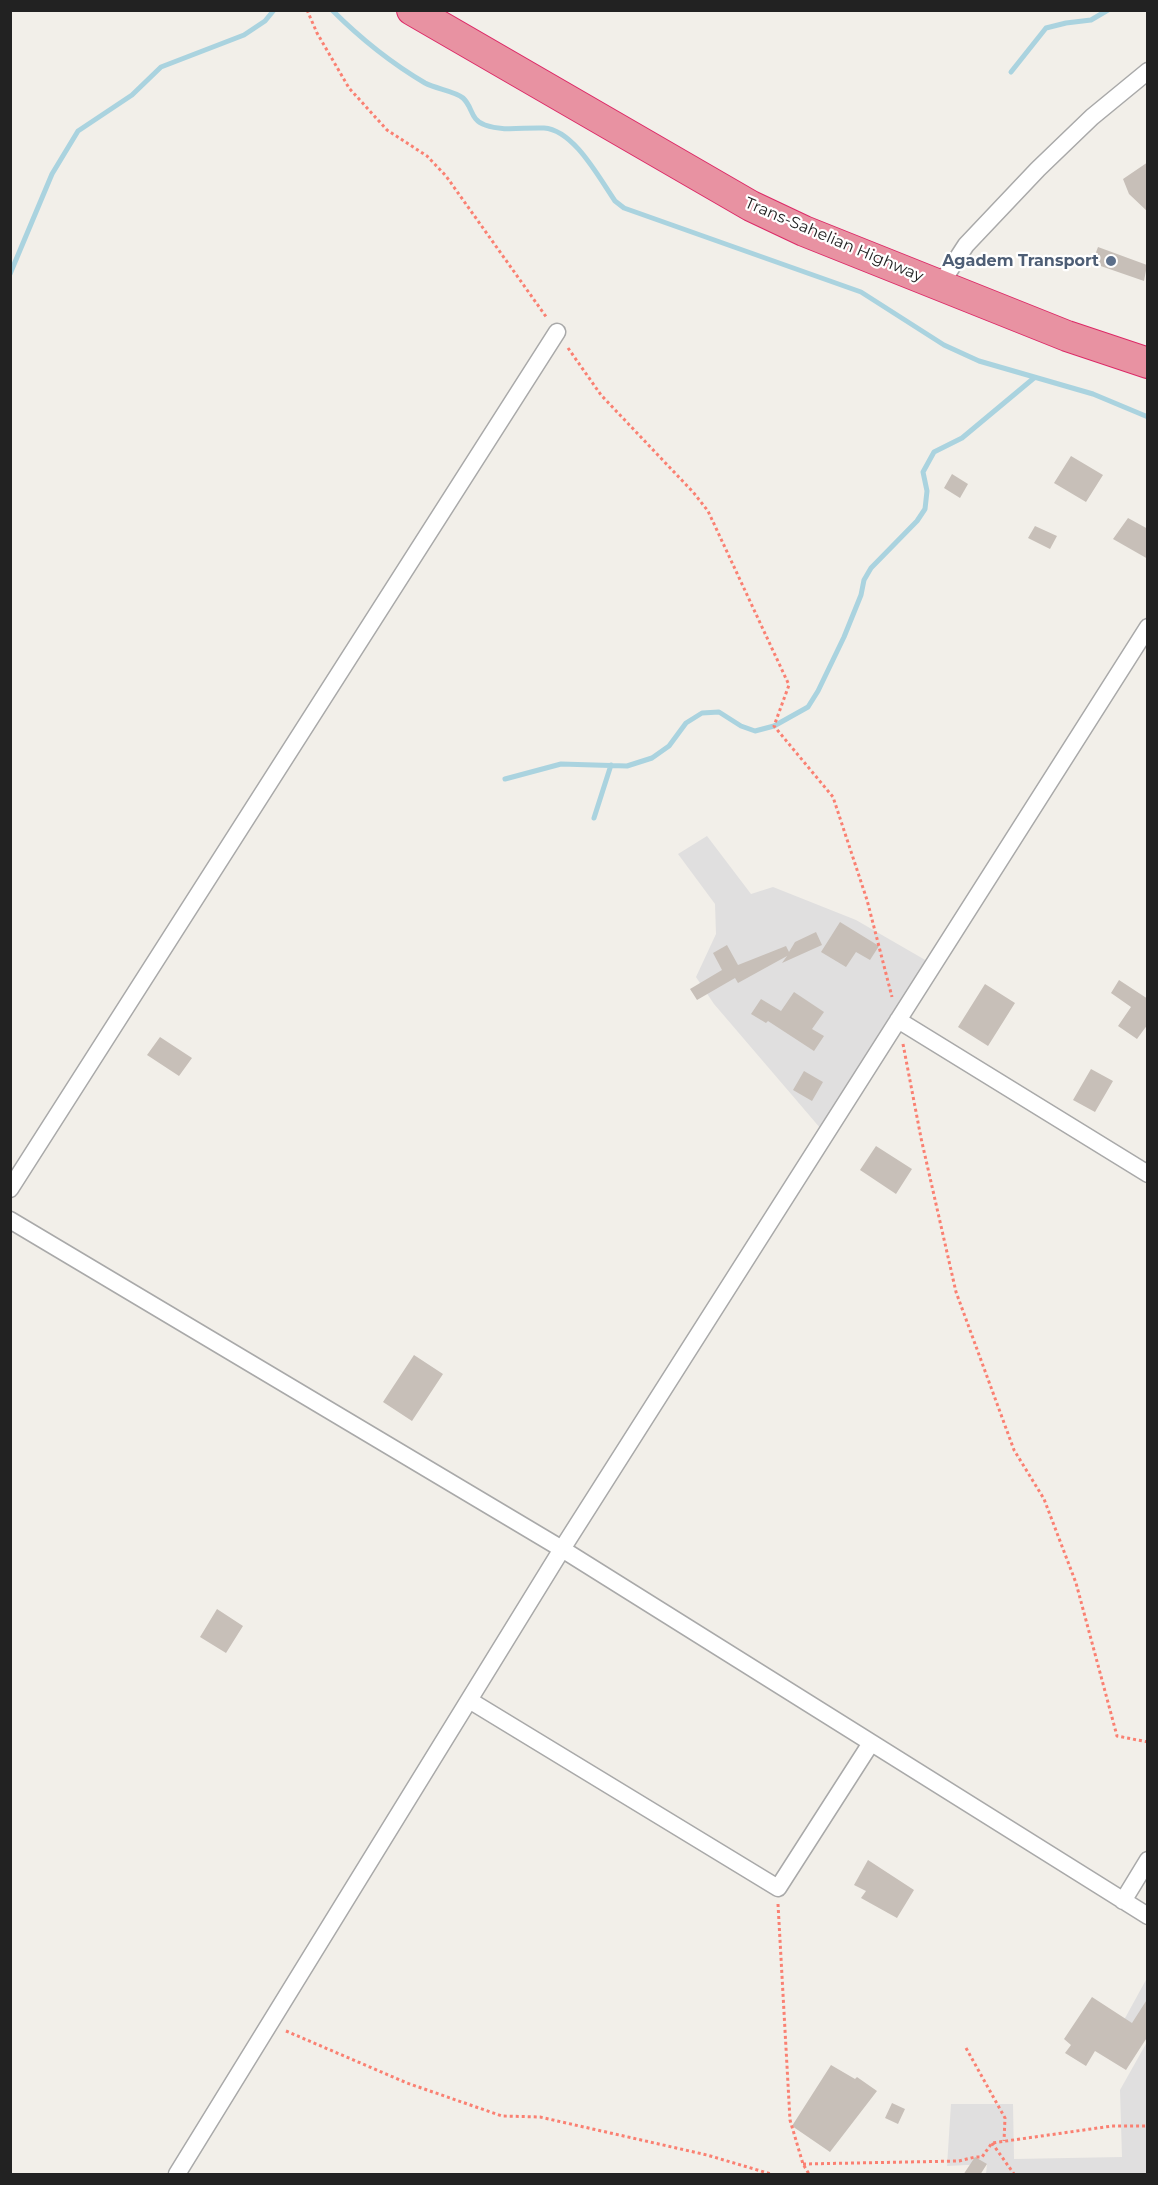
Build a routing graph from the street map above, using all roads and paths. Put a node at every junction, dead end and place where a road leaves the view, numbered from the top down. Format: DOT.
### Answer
graph roads {
  1 [pos="307,10"];
  2 [pos="412,10"];
  3 [pos="1148,71"];
  4 [pos="940,285"];
  5 [pos="557,332"];
  6 [pos="1148,363"];
  7 [pos="1148,627"];
  8 [pos="898,1020"];
  9 [pos="1148,1174"];
  10 [pos="10,1189"];
  11 [pos="10,1220"];
  12 [pos="562,1550"];
  13 [pos="469,1700"];
  14 [pos="1148,1742"];
  15 [pos="871,1743"];
  16 [pos="1148,1860"];
  17 [pos="778,1888"];
  18 [pos="1123,1901"];
  19 [pos="1148,1916"];
  20 [pos="269,2024"];
  21 [pos="966,2048"];
  22 [pos="1148,2126"];
  23 [pos="1004,2141"];
  24 [pos="992,2143"];
  25 [pos="803,2163"];
  26 [pos="177,2175"];
  27 [pos="771,2175"];
  28 [pos="810,2175"];
  29 [pos="1014,2175"];
  1 -- 5 [label="path"];
  2 -- 4 [label="highway, Trans-Sahelian Highway"];
  3 -- 4 [label="street"];
  4 -- 6 [label="highway, Trans-Sahelian Highway"];
  5 -- 8 [label="path"];
  5 -- 10 [label="street"];
  7 -- 8 [label="street"];
  8 -- 9 [label="street"];
  8 -- 12 [label="street"];
  8 -- 14 [label="path"];
  11 -- 12 [label="street"];
  12 -- 13 [label="street"];
  12 -- 15 [label="street"];
  13 -- 17 [label="street"];
  13 -- 20 [label="street"];
  15 -- 17 [label="street"];
  15 -- 18 [label="street"];
  16 -- 18 [label="street"];
  17 -- 25 [label="path"];
  18 -- 19 [label="street"];
  20 -- 26 [label="street"];
  20 -- 27 [label="path"];
  21 -- 23 [label="path"];
  22 -- 23 [label="path"];
  23 -- 24 [label="path"];
  24 -- 25 [label="path"];
  24 -- 29 [label="path"];
  25 -- 28 [label="path"];
}
